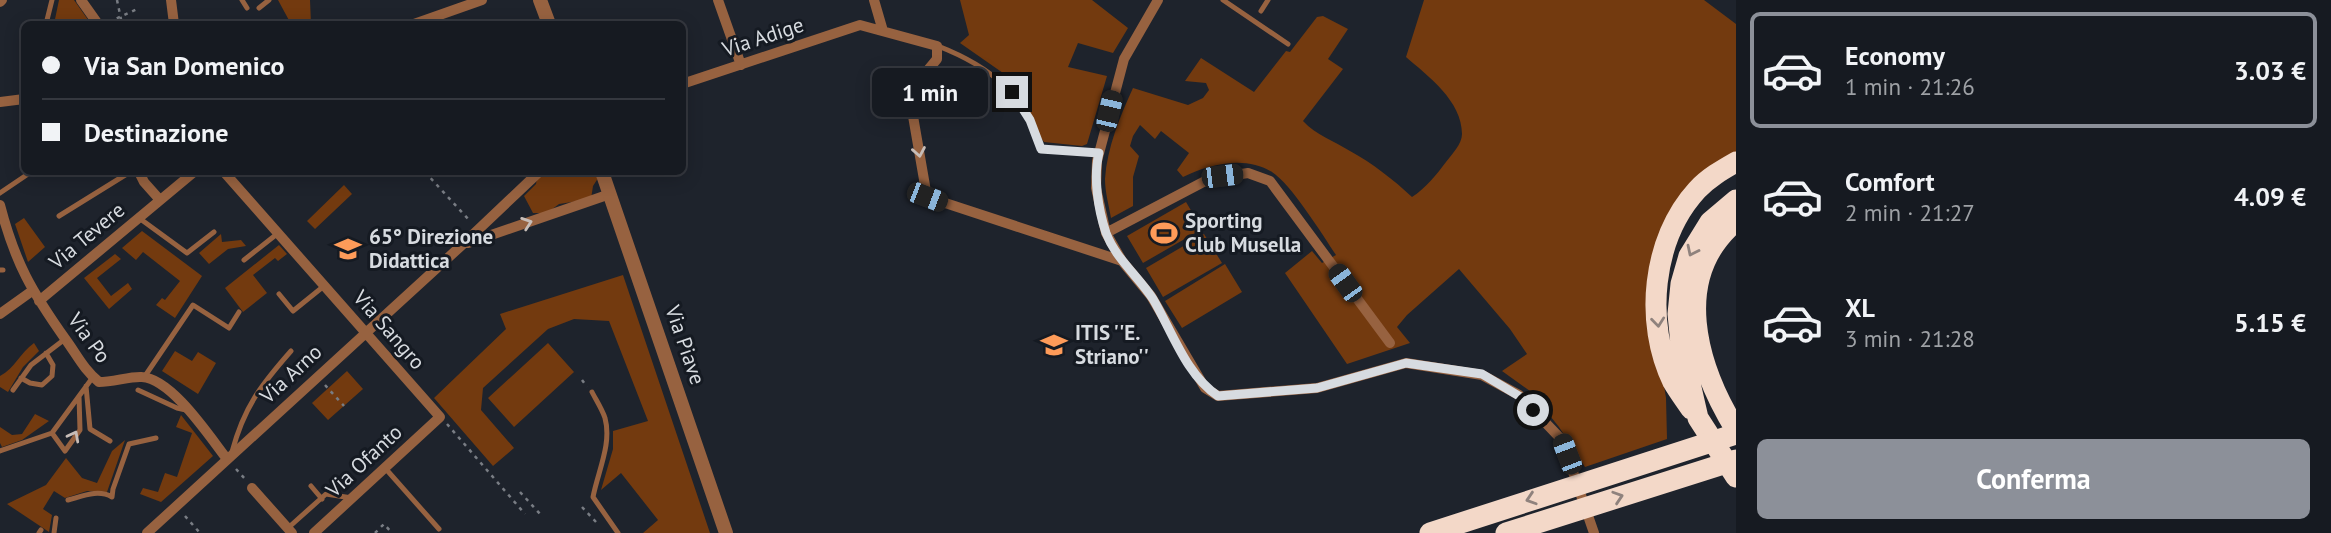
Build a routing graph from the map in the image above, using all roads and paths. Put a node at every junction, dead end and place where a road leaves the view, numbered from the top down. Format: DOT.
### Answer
graph roads {
  1 [pos="52,0"];
  2 [pos="81,0"];
  3 [pos="117,0"];
  4 [pos="171,0"];
  5 [pos="242,0"];
  6 [pos="269,0"];
  7 [pos="482,0"];
  8 [pos="540,0"];
  9 [pos="718,0"];
  10 [pos="874,0"];
  11 [pos="1158,0"];
  12 [pos="1223,0"];
  13 [pos="1268,0"];
  14 [pos="464,3"];
  15 [pos="247,8"];
  16 [pos="258,8"];
  17 [pos="136,9"];
  18 [pos="1261,11"];
  19 [pos="120,17"];
  20 [pos="47,21"];
  21 [pos="96,21"];
  22 [pos="111,21"];
  23 [pos="121,21"];
  24 [pos="174,21"];
  25 [pos="421,21"];
  26 [pos="548,21"];
  27 [pos="883,31"];
  28 [pos="1288,44"];
  29 [pos="937,46"];
  30 [pos="741,65"];
  31 [pos="686,83"];
  32 [pos="21,99"];
  33 [pos="0,102"];
  34 [pos="1099,153"];
  35 [pos="1736,162"];
  36 [pos="27,175"];
  37 [pos="125,175"];
  38 [pos="141,175"];
  39 [pos="190,175"];
  40 [pos="227,175"];
  41 [pos="428,175"];
  42 [pos="536,175"];
  43 [pos="603,175"];
  44 [pos="0,193"];
  45 [pos="610,194"];
  46 [pos="160,200"];
  47 [pos="1736,200"];
  48 [pos="0,205"];
  49 [pos="59,216"];
  50 [pos="139,218"];
  51 [pos="1736,221"];
  52 [pos="478,230"];
  53 [pos="215,232"];
  54 [pos="278,233"];
  55 [pos="1106,233"];
  56 [pos="462,245"];
  57 [pos="244,260"];
  58 [pos="1122,261"];
  59 [pos="324,286"];
  60 [pos="32,290"];
  61 [pos="279,294"];
  62 [pos="39,301"];
  63 [pos="239,312"];
  64 [pos="0,314"];
  65 [pos="365,332"];
  66 [pos="65,339"];
  67 [pos="1390,344"];
  68 [pos="292,351"];
  69 [pos="46,353"];
  70 [pos="317,376"];
  71 [pos="144,377"];
  72 [pos="21,378"];
  73 [pos="89,381"];
  74 [pos="13,390"];
  75 [pos="138,390"];
  76 [pos="592,392"];
  77 [pos="79,397"];
  78 [pos="344,405"];
  79 [pos="188,410"];
  80 [pos="440,417"];
  81 [pos="1698,418"];
  82 [pos="1736,423"];
  83 [pos="1736,432"];
  84 [pos="52,433"];
  85 [pos="156,438"];
  86 [pos="110,441"];
  87 [pos="0,451"];
  88 [pos="230,456"];
  89 [pos="1736,460"];
  90 [pos="1648,461"];
  91 [pos="385,468"];
  92 [pos="1736,476"];
  93 [pos="311,486"];
  94 [pos="252,488"];
  95 [pos="1645,488"];
  96 [pos="520,492"];
  97 [pos="352,498"];
  98 [pos="322,499"];
  99 [pos="68,500"];
  100 [pos="176,505"];
  101 [pos="582,507"];
  102 [pos="526,514"];
  103 [pos="541,515"];
  104 [pos="57,518"];
  105 [pos="596,522"];
  106 [pos="439,529"];
  107 [pos="290,531"];
  108 [pos="54,533"];
  109 [pos="147,533"];
  110 [pos="200,533"];
  111 [pos="314,533"];
  112 [pos="374,533"];
  113 [pos="392,533"];
  114 [pos="618,533"];
  115 [pos="726,533"];
  116 [pos="1430,533"];
  117 [pos="1506,533"];
  118 [pos="1594,533"];
  1 -- 20 [label="lane"];
  2 -- 21 [label="street"];
  3 -- 19 [label="path"];
  4 -- 24 [label="street"];
  5 -- 15 [label="lane"];
  6 -- 16 [label="lane"];
  7 -- 14 [label="street"];
  8 -- 26 [label="street"];
  9 -- 30 [label="street"];
  10 -- 27 [label="street"];
  11 -- 34 [label="street"];
  12 -- 28 [label="lane"];
  13 -- 18 [label="lane"];
  14 -- 25 [label="street"];
  17 -- 19 [label="path"];
  19 -- 22 [label="path"];
  19 -- 23 [label="path"];
  27 -- 29 [label="street, Via Adige"];
  27 -- 30 [label="street, Via Adige"];
  29 -- 34 [label="lane"];
  29 -- 58 [label="street, one-way"];
  30 -- 31 [label="street, Via Adige"];
  32 -- 33 [label="street"];
  34 -- 55 [label="street"];
  35 -- 81 [label="highway, one-way"];
  36 -- 44 [label="lane"];
  37 -- 49 [label="lane"];
  38 -- 46 [label="street"];
  39 -- 46 [label="street, Via Tevere"];
  40 -- 54 [label="street, Via Sangro"];
  41 -- 52 [label="path"];
  42 -- 52 [label="street, Via Arno"];
  43 -- 45 [label="street, Via Piave"];
  56 -- 45 [label="street, Via Arno, one-way"];
  45 -- 115 [label="street, Via Piave"];
  46 -- 50 [label="street, Via Tevere"];
  47 -- 81 [label="highway, one-way"];
  48 -- 60 [label="street, Via Po"];
  50 -- 53 [label="lane"];
  50 -- 62 [label="street, Via Tevere"];
  51 -- 83 [label="highway"];
  52 -- 56 [label="street, Via Arno"];
  54 -- 57 [label="lane"];
  54 -- 59 [label="street, Via Sangro"];
  55 -- 58 [label="street"];
  55 -- 67 [label="street"];
  56 -- 65 [label="street, Via Arno"];
  58 -- 118 [label="street"];
  59 -- 61 [label="lane"];
  59 -- 65 [label="street, Via Sangro"];
  60 -- 62 [label="street, Via Po"];
  60 -- 64 [label="street, Via Tevere"];
  62 -- 66 [label="street, Via Po"];
  63 -- 71 [label="lane"];
  65 -- 70 [label="street, Via Arno"];
  65 -- 80 [label="street, Via Sangro"];
  66 -- 69 [label="lane"];
  66 -- 73 [label="street, Via Po"];
  68 -- 88 [label="lane"];
  69 -- 72 [label="lane"];
  69 -- 72 [label="lane"];
  70 -- 78 [label="path"];
  70 -- 88 [label="street, Via Arno"];
  71 -- 73 [label="street, Via Po"];
  71 -- 79 [label="street"];
  72 -- 74 [label="lane"];
  73 -- 77 [label="lane"];
  73 -- 86 [label="lane"];
  75 -- 79 [label="lane"];
  76 -- 114 [label="lane"];
  77 -- 84 [label="lane"];
  84 -- 77 [label="lane, one-way"];
  79 -- 88 [label="street"];
  80 -- 91 [label="street, Via Ofanto"];
  80 -- 102 [label="path"];
  81 -- 92 [label="highway"];
  82 -- 90 [label="highway, bridge"];
  83 -- 90 [label="highway, bridge"];
  84 -- 87 [label="lane"];
  85 -- 99 [label="lane"];
  88 -- 94 [label="path"];
  88 -- 100 [label="street, Via Arno"];
  89 -- 95 [label="highway, bridge"];
  90 -- 116 [label="highway, one-way, bridge"];
  91 -- 97 [label="street, Via Ofanto"];
  91 -- 106 [label="lane"];
  92 -- 95 [label="highway, bridge"];
  93 -- 98 [label="lane"];
  94 -- 107 [label="street"];
  117 -- 95 [label="highway, one-way, bridge"];
  96 -- 103 [label="path"];
  97 -- 98 [label="lane"];
  97 -- 111 [label="street, Via Ofanto"];
  98 -- 107 [label="lane"];
  100 -- 109 [label="street, Via Arno"];
  100 -- 110 [label="path"];
  101 -- 105 [label="path"];
  104 -- 108 [label="lane"];
  112 -- 113 [label="path"];
}
